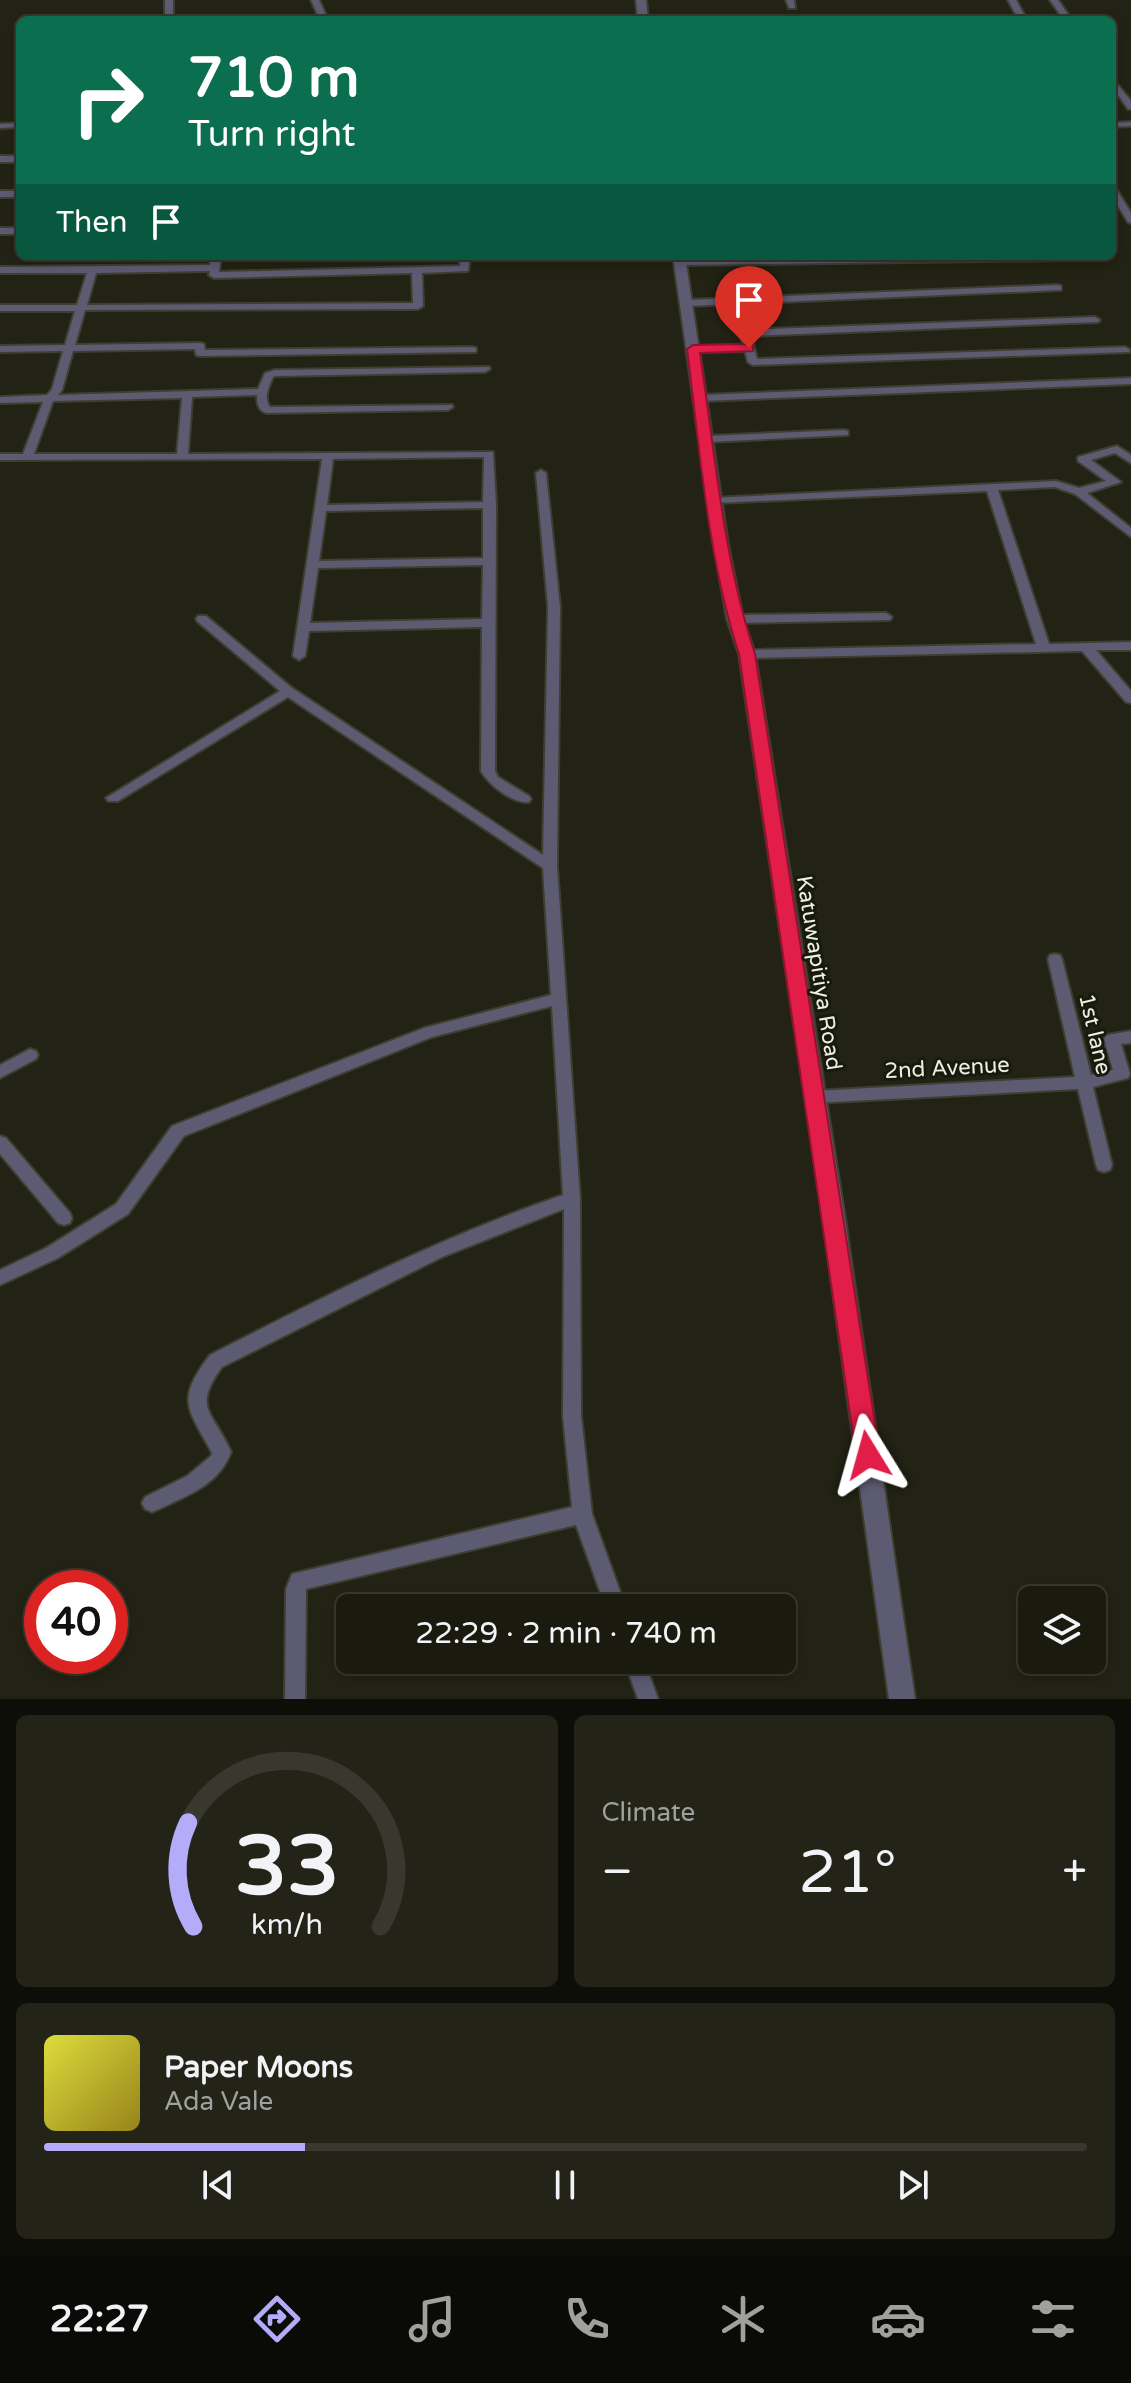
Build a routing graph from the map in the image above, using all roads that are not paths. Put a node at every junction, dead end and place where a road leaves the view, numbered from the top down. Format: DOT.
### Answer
graph roads {
  1 [pos="1116,88"];
  2 [pos="1131,107"];
  3 [pos="1128,124"];
  4 [pos="1131,135"];
  5 [pos="1128,210"];
  6 [pos="1131,220"];
  7 [pos="162,260"];
  8 [pos="215,260"];
  9 [pos="465,260"];
  10 [pos="680,260"];
  11 [pos="214,268"];
  12 [pos="161,269"];
  13 [pos="0,270"];
  14 [pos="92,270"];
  15 [pos="417,270"];
  16 [pos="1058,288"];
  17 [pos="687,303"];
  18 [pos="82,307"];
  19 [pos="0,308"];
  20 [pos="1095,320"];
  21 [pos="749,348"];
  22 [pos="0,349"];
  23 [pos="69,349"];
  24 [pos="693,349"];
  25 [pos="472,350"];
  26 [pos="1125,350"];
  27 [pos="485,369"];
  28 [pos="1131,381"];
  29 [pos="262,392"];
  30 [pos="187,396"];
  31 [pos="702,398"];
  32 [pos="0,400"];
  33 [pos="48,401"];
  34 [pos="448,407"];
  35 [pos="844,433"];
  36 [pos="707,439"];
  37 [pos="328,456"];
  38 [pos="0,457"];
  39 [pos="27,457"];
  40 [pos="182,457"];
  41 [pos="1131,460"];
  42 [pos="541,473"];
  43 [pos="992,488"];
  44 [pos="1079,492"];
  45 [pos="715,500"];
  46 [pos="490,505"];
  47 [pos="322,508"];
  48 [pos="1131,534"];
  49 [pos="488,561"];
  50 [pos="313,565"];
  51 [pos="886,617"];
  52 [pos="202,619"];
  53 [pos="735,619"];
  54 [pos="488,623"];
  55 [pos="303,627"];
  56 [pos="1043,646"];
  57 [pos="1085,646"];
  58 [pos="1131,646"];
  59 [pos="747,654"];
  60 [pos="299,656"];
  61 [pos="288,691"];
  62 [pos="1131,699"];
  63 [pos="113,798"];
  64 [pos="524,799"];
  65 [pos="550,866"];
  66 [pos="1055,959"];
  67 [pos="560,998"];
  68 [pos="1131,1037"];
  69 [pos="30,1055"];
  70 [pos="0,1072"];
  71 [pos="1083,1083"];
  72 [pos="814,1097"];
  73 [pos="0,1143"];
  74 [pos="1104,1165"];
  75 [pos="572,1199"];
  76 [pos="64,1218"];
  77 [pos="0,1278"];
  78 [pos="152,1503"];
  79 [pos="582,1514"];
  80 [pos="611,1594"];
  81 [pos="639,1674"];
  82 [pos="295,1699"];
  83 [pos="648,1699"];
  84 [pos="902,1699"];
  1 -- 2 [label="street"];
  3 -- 4 [label="street"];
  5 -- 6 [label="street"];
  7 -- 12 [label="street"];
  8 -- 11 [label="street"];
  9 -- 15 [label="street"];
  10 -- 17 [label="street, Katuwapitiya Road"];
  11 -- 12 [label="street"];
  11 -- 15 [label="street"];
  12 -- 14 [label="street"];
  13 -- 14 [label="street"];
  14 -- 18 [label="street"];
  15 -- 18 [label="street"];
  16 -- 17 [label="street"];
  17 -- 24 [label="street, Katuwapitiya Road"];
  18 -- 19 [label="street"];
  18 -- 23 [label="street"];
  20 -- 21 [label="street"];
  21 -- 24 [label="street"];
  21 -- 26 [label="street"];
  22 -- 23 [label="street"];
  23 -- 25 [label="street"];
  23 -- 33 [label="street"];
  24 -- 31 [label="street, Katuwapitiya Road"];
  27 -- 29 [label="street"];
  28 -- 31 [label="street"];
  29 -- 30 [label="street"];
  29 -- 34 [label="street"];
  30 -- 33 [label="street"];
  30 -- 40 [label="street"];
  31 -- 36 [label="street, Katuwapitiya Road"];
  32 -- 33 [label="street"];
  33 -- 39 [label="street"];
  35 -- 36 [label="street"];
  36 -- 45 [label="street, Katuwapitiya Road"];
  37 -- 40 [label="street"];
  37 -- 46 [label="street"];
  37 -- 47 [label="street"];
  38 -- 39 [label="street"];
  39 -- 40 [label="street"];
  41 -- 44 [label="street"];
  42 -- 65 [label="street"];
  43 -- 44 [label="street"];
  43 -- 45 [label="street"];
  43 -- 56 [label="street"];
  44 -- 48 [label="street"];
  45 -- 53 [label="street, Katuwapitiya Road"];
  46 -- 47 [label="street"];
  46 -- 49 [label="street"];
  47 -- 50 [label="street"];
  49 -- 50 [label="street"];
  49 -- 54 [label="street"];
  50 -- 55 [label="street"];
  51 -- 53 [label="street"];
  52 -- 61 [label="street"];
  53 -- 59 [label="street, Katuwapitiya Road"];
  54 -- 55 [label="street"];
  54 -- 64 [label="street"];
  55 -- 60 [label="street"];
  56 -- 57 [label="street"];
  56 -- 59 [label="street"];
  57 -- 58 [label="street"];
  57 -- 62 [label="street"];
  59 -- 72 [label="street, Katuwapitiya Road"];
  61 -- 63 [label="street"];
  61 -- 65 [label="street"];
  65 -- 67 [label="street"];
  66 -- 71 [label="street, 1st lane"];
  67 -- 75 [label="street"];
  67 -- 77 [label="street"];
  68 -- 71 [label="street, 2nd Avenue"];
  69 -- 70 [label="street"];
  71 -- 72 [label="street, 2nd Avenue"];
  71 -- 74 [label="street, 1st lane"];
  72 -- 84 [label="street, Katuwapitiya Road"];
  73 -- 76 [label="street"];
  75 -- 78 [label="street"];
  75 -- 79 [label="street"];
  79 -- 80 [label="street"];
  79 -- 82 [label="street"];
  81 -- 83 [label="street"];
}
